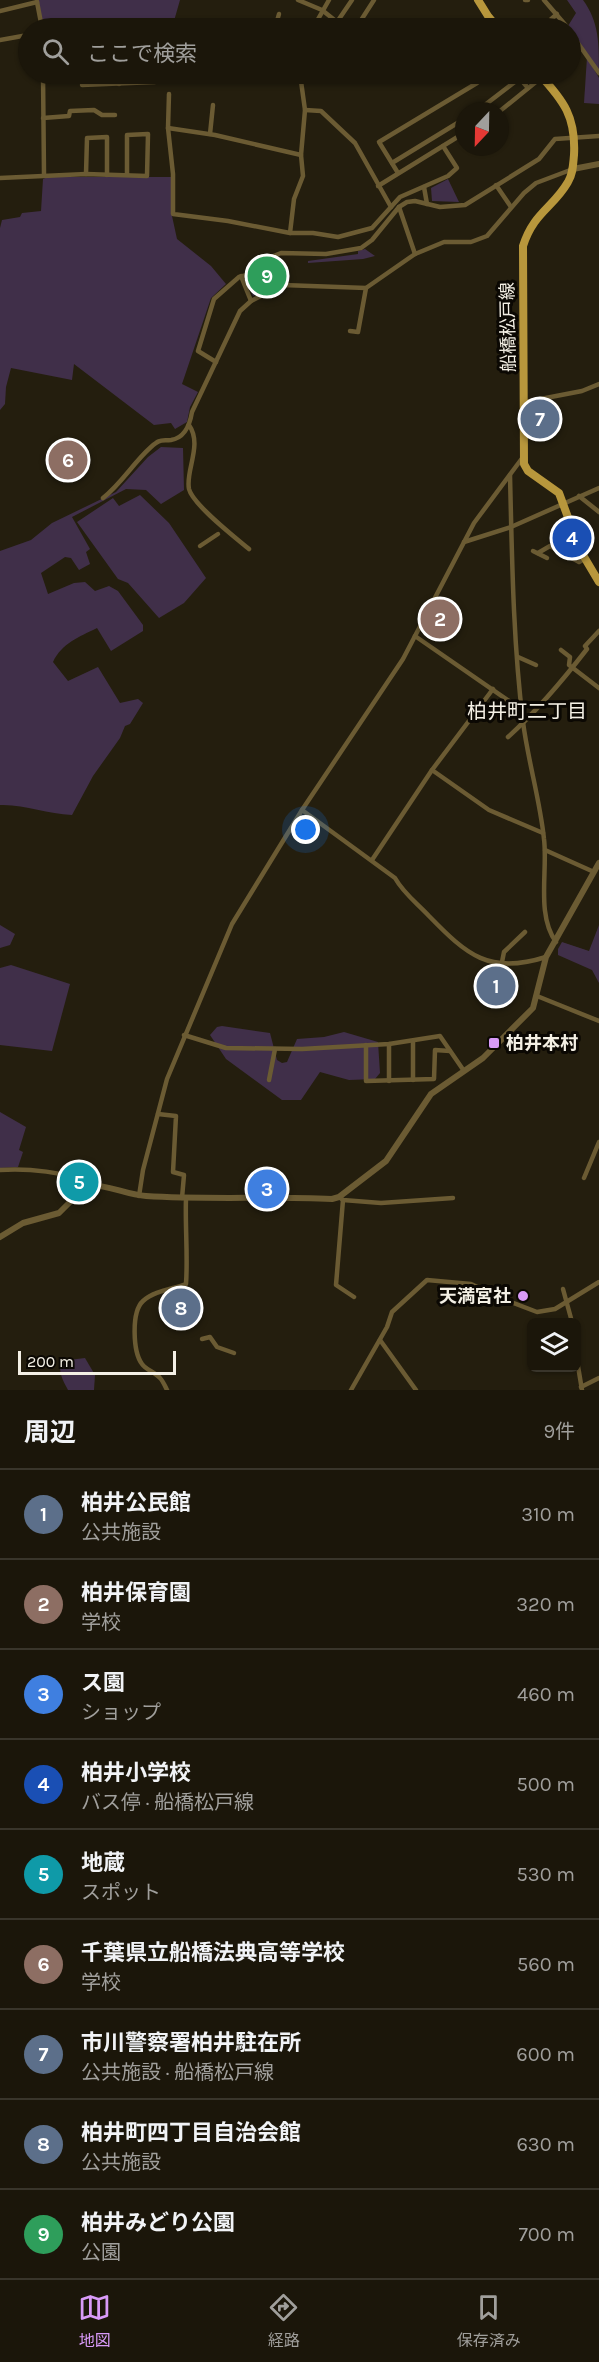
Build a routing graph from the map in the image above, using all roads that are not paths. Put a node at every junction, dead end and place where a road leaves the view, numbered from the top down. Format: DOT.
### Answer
graph roads {
  1 [pos="298,0"];
  2 [pos="328,0"];
  3 [pos="352,0"];
  4 [pos="374,0"];
  5 [pos="478,0"];
  6 [pos="544,0"];
  7 [pos="37,1"];
  8 [pos="322,10"];
  9 [pos="0,11"];
  10 [pos="279,14"];
  11 [pos="557,14"];
  12 [pos="40,18"];
  13 [pos="278,18"];
  14 [pos="318,18"];
  15 [pos="332,18"];
  16 [pos="340,18"];
  17 [pos="363,18"];
  18 [pos="490,18"];
  19 [pos="552,18"];
  20 [pos="560,18"];
  21 [pos="18,37"];
  22 [pos="0,40"];
  23 [pos="581,47"];
  24 [pos="599,73"];
  25 [pos="43,84"];
  26 [pos="119,84"];
  27 [pos="301,84"];
  28 [pos="475,84"];
  29 [pos="509,84"];
  30 [pos="525,84"];
  31 [pos="532,84"];
  32 [pos="548,84"];
  33 [pos="82,85"];
  34 [pos="528,88"];
  35 [pos="170,94"];
  36 [pos="488,102"];
  37 [pos="509,104"];
  38 [pos="213,105"];
  39 [pos="305,110"];
  40 [pos="116,115"];
  41 [pos="43,118"];
  42 [pos="455,124"];
  43 [pos="168,128"];
  44 [pos="210,134"];
  45 [pos="599,136"];
  46 [pos="575,138"];
  47 [pos="455,139"];
  48 [pos="443,146"];
  49 [pos="301,155"];
  50 [pos="392,163"];
  51 [pos="599,164"];
  52 [pos="573,169"];
  53 [pos="398,173"];
  54 [pos="86,174"];
  55 [pos="44,175"];
  56 [pos="107,175"];
  57 [pos="127,175"];
  58 [pos="0,178"];
  59 [pos="496,185"];
  60 [pos="378,186"];
  61 [pos="424,187"];
  62 [pos="427,204"];
  63 [pos="391,207"];
  64 [pos="399,207"];
  65 [pos="511,207"];
  66 [pos="290,233"];
  67 [pos="415,254"];
  68 [pos="242,276"];
  69 [pos="366,288"];
  70 [pos="251,301"];
  71 [pos="350,332"];
  72 [pos="216,362"];
  73 [pos="599,384"];
  74 [pos="525,402"];
  75 [pos="189,425"];
  76 [pos="523,457"];
  77 [pos="510,476"];
  78 [pos="599,488"];
  79 [pos="579,496"];
  80 [pos="104,498"];
  81 [pos="564,503"];
  82 [pos="599,512"];
  83 [pos="511,527"];
  84 [pos="218,534"];
  85 [pos="464,542"];
  86 [pos="200,546"];
  87 [pos="249,549"];
  88 [pos="547,558"];
  89 [pos="585,559"];
  90 [pos="599,582"];
  91 [pos="599,631"];
  92 [pos="415,636"];
  93 [pos="561,650"];
  94 [pos="518,657"];
  95 [pos="536,665"];
  96 [pos="573,668"];
  97 [pos="599,688"];
  98 [pos="493,689"];
  99 [pos="522,710"];
  100 [pos="523,723"];
  101 [pos="508,737"];
  102 [pos="432,770"];
  103 [pos="302,810"];
  104 [pos="543,832"];
  105 [pos="545,850"];
  106 [pos="372,860"];
  107 [pos="599,863"];
  108 [pos="594,872"];
  109 [pos="525,932"];
  110 [pos="556,942"];
  111 [pos="546,957"];
  112 [pos="502,962"];
  113 [pos="537,996"];
  114 [pos="599,1021"];
  115 [pos="184,1035"];
  116 [pos="412,1041"];
  117 [pos="390,1044"];
  118 [pos="366,1045"];
  119 [pos="275,1048"];
  120 [pos="450,1050"];
  121 [pos="464,1071"];
  122 [pos="269,1080"];
  123 [pos="413,1080"];
  124 [pos="389,1081"];
  125 [pos="158,1114"];
  126 [pos="599,1142"];
  127 [pos="0,1170"];
  128 [pos="584,1178"];
  129 [pos="93,1184"];
  130 [pos="139,1196"];
  131 [pos="184,1198"];
  132 [pos="453,1198"];
  133 [pos="341,1199"];
  134 [pos="0,1237"];
  135 [pos="599,1282"];
  136 [pos="563,1289"];
  137 [pos="354,1297"];
  138 [pos="567,1301"];
  139 [pos="571,1318"];
  140 [pos="202,1339"];
  141 [pos="380,1340"];
  142 [pos="234,1353"];
  143 [pos="579,1372"];
  144 [pos="599,1378"];
  145 [pos="582,1388"];
  146 [pos="167,1390"];
  147 [pos="351,1390"];
  148 [pos="416,1390"];
  1 -- 8 [label="street"];
  2 -- 8 [label="street"];
  3 -- 16 [label="street"];
  4 -- 17 [label="street"];
  5 -- 18 [label="main road"];
  6 -- 11 [label="street"];
  7 -- 9 [label="street"];
  7 -- 12 [label="street"];
  8 -- 14 [label="street"];
  8 -- 15 [label="street"];
  10 -- 13 [label="street"];
  11 -- 19 [label="street"];
  11 -- 20 [label="street"];
  21 -- 22 [label="street"];
  23 -- 24 [label="street"];
  25 -- 41 [label="street"];
  26 -- 33 [label="street"];
  27 -- 39 [label="street"];
  28 -- 50 [label="street"];
  29 -- 36 [label="street"];
  30 -- 34 [label="street"];
  31 -- 34 [label="street"];
  32 -- 46 [label="main road, 船橋松戸線"];
  34 -- 37 [label="street"];
  35 -- 43 [label="street"];
  38 -- 44 [label="street"];
  39 -- 49 [label="street"];
  39 -- 60 [label="street"];
  40 -- 41 [label="street"];
  41 -- 55 [label="street"];
  42 -- 50 [label="street"];
  43 -- 44 [label="street"];
  43 -- 66 [label="street"];
  44 -- 49 [label="street"];
  45 -- 46 [label="street"];
  46 -- 52 [label="main road, 船橋松戸線"];
  46 -- 59 [label="street"];
  47 -- 48 [label="street"];
  48 -- 53 [label="street"];
  48 -- 61 [label="street"];
  49 -- 66 [label="street"];
  50 -- 53 [label="street"];
  51 -- 52 [label="street"];
  52 -- 65 [label="street"];
  52 -- 74 [label="main road, 船橋松戸線"];
  53 -- 60 [label="street"];
  54 -- 55 [label="street"];
  54 -- 56 [label="street"];
  54 -- 56 [label="street"];
  55 -- 58 [label="street"];
  56 -- 57 [label="street"];
  57 -- 57 [label="street"];
  59 -- 62 [label="street"];
  59 -- 65 [label="street"];
  60 -- 63 [label="street"];
  61 -- 62 [label="street"];
  61 -- 63 [label="street"];
  62 -- 64 [label="street"];
  63 -- 66 [label="street"];
  64 -- 67 [label="street"];
  64 -- 68 [label="street"];
  65 -- 67 [label="street"];
  67 -- 69 [label="street"];
  68 -- 70 [label="street"];
  68 -- 72 [label="street"];
  69 -- 70 [label="street"];
  69 -- 71 [label="street"];
  70 -- 72 [label="street"];
  72 -- 75 [label="street"];
  73 -- 74 [label="street"];
  74 -- 76 [label="main road, 船橋松戸線"];
  75 -- 80 [label="street"];
  75 -- 87 [label="street"];
  76 -- 77 [label="street"];
  76 -- 81 [label="main road"];
  77 -- 83 [label="street"];
  77 -- 85 [label="street"];
  78 -- 79 [label="street"];
  79 -- 81 [label="street"];
  79 -- 82 [label="street"];
  81 -- 83 [label="street"];
  81 -- 89 [label="main road"];
  83 -- 85 [label="street"];
  83 -- 94 [label="street"];
  84 -- 86 [label="street"];
  85 -- 92 [label="street"];
  88 -- 89 [label="street"];
  89 -- 90 [label="main road"];
  91 -- 96 [label="street"];
  92 -- 98 [label="street"];
  92 -- 103 [label="street"];
  93 -- 96 [label="street"];
  94 -- 95 [label="street"];
  94 -- 99 [label="street"];
  96 -- 97 [label="street"];
  96 -- 100 [label="street"];
  98 -- 99 [label="street"];
  98 -- 102 [label="street"];
  99 -- 100 [label="street"];
  100 -- 101 [label="street"];
  100 -- 104 [label="street"];
  102 -- 104 [label="street"];
  102 -- 106 [label="street"];
  103 -- 106 [label="street"];
  103 -- 115 [label="street"];
  104 -- 105 [label="street"];
  105 -- 108 [label="street"];
  105 -- 110 [label="street"];
  106 -- 112 [label="street"];
  107 -- 108 [label="street"];
  108 -- 110 [label="street"];
  109 -- 112 [label="street"];
  110 -- 111 [label="street"];
  111 -- 112 [label="street"];
  111 -- 113 [label="street"];
  113 -- 114 [label="street"];
  113 -- 121 [label="street"];
  115 -- 119 [label="street"];
  115 -- 125 [label="street"];
  116 -- 117 [label="street"];
  116 -- 120 [label="street"];
  116 -- 123 [label="street"];
  117 -- 118 [label="street"];
  117 -- 124 [label="street"];
  118 -- 119 [label="street"];
  118 -- 124 [label="street"];
  119 -- 122 [label="street"];
  120 -- 121 [label="street"];
  120 -- 123 [label="street"];
  121 -- 133 [label="street"];
  123 -- 124 [label="street"];
  125 -- 130 [label="street"];
  125 -- 131 [label="street"];
  126 -- 128 [label="street"];
  127 -- 129 [label="street"];
  129 -- 130 [label="street"];
  129 -- 134 [label="street"];
  130 -- 131 [label="street"];
  131 -- 133 [label="street"];
  131 -- 146 [label="street"];
  132 -- 133 [label="street"];
  133 -- 137 [label="street"];
  135 -- 138 [label="street"];
  136 -- 138 [label="street"];
  138 -- 139 [label="street"];
  138 -- 141 [label="street"];
  140 -- 142 [label="street"];
  141 -- 147 [label="street"];
  141 -- 148 [label="street"];
  143 -- 145 [label="street"];
  144 -- 145 [label="street"];
}
